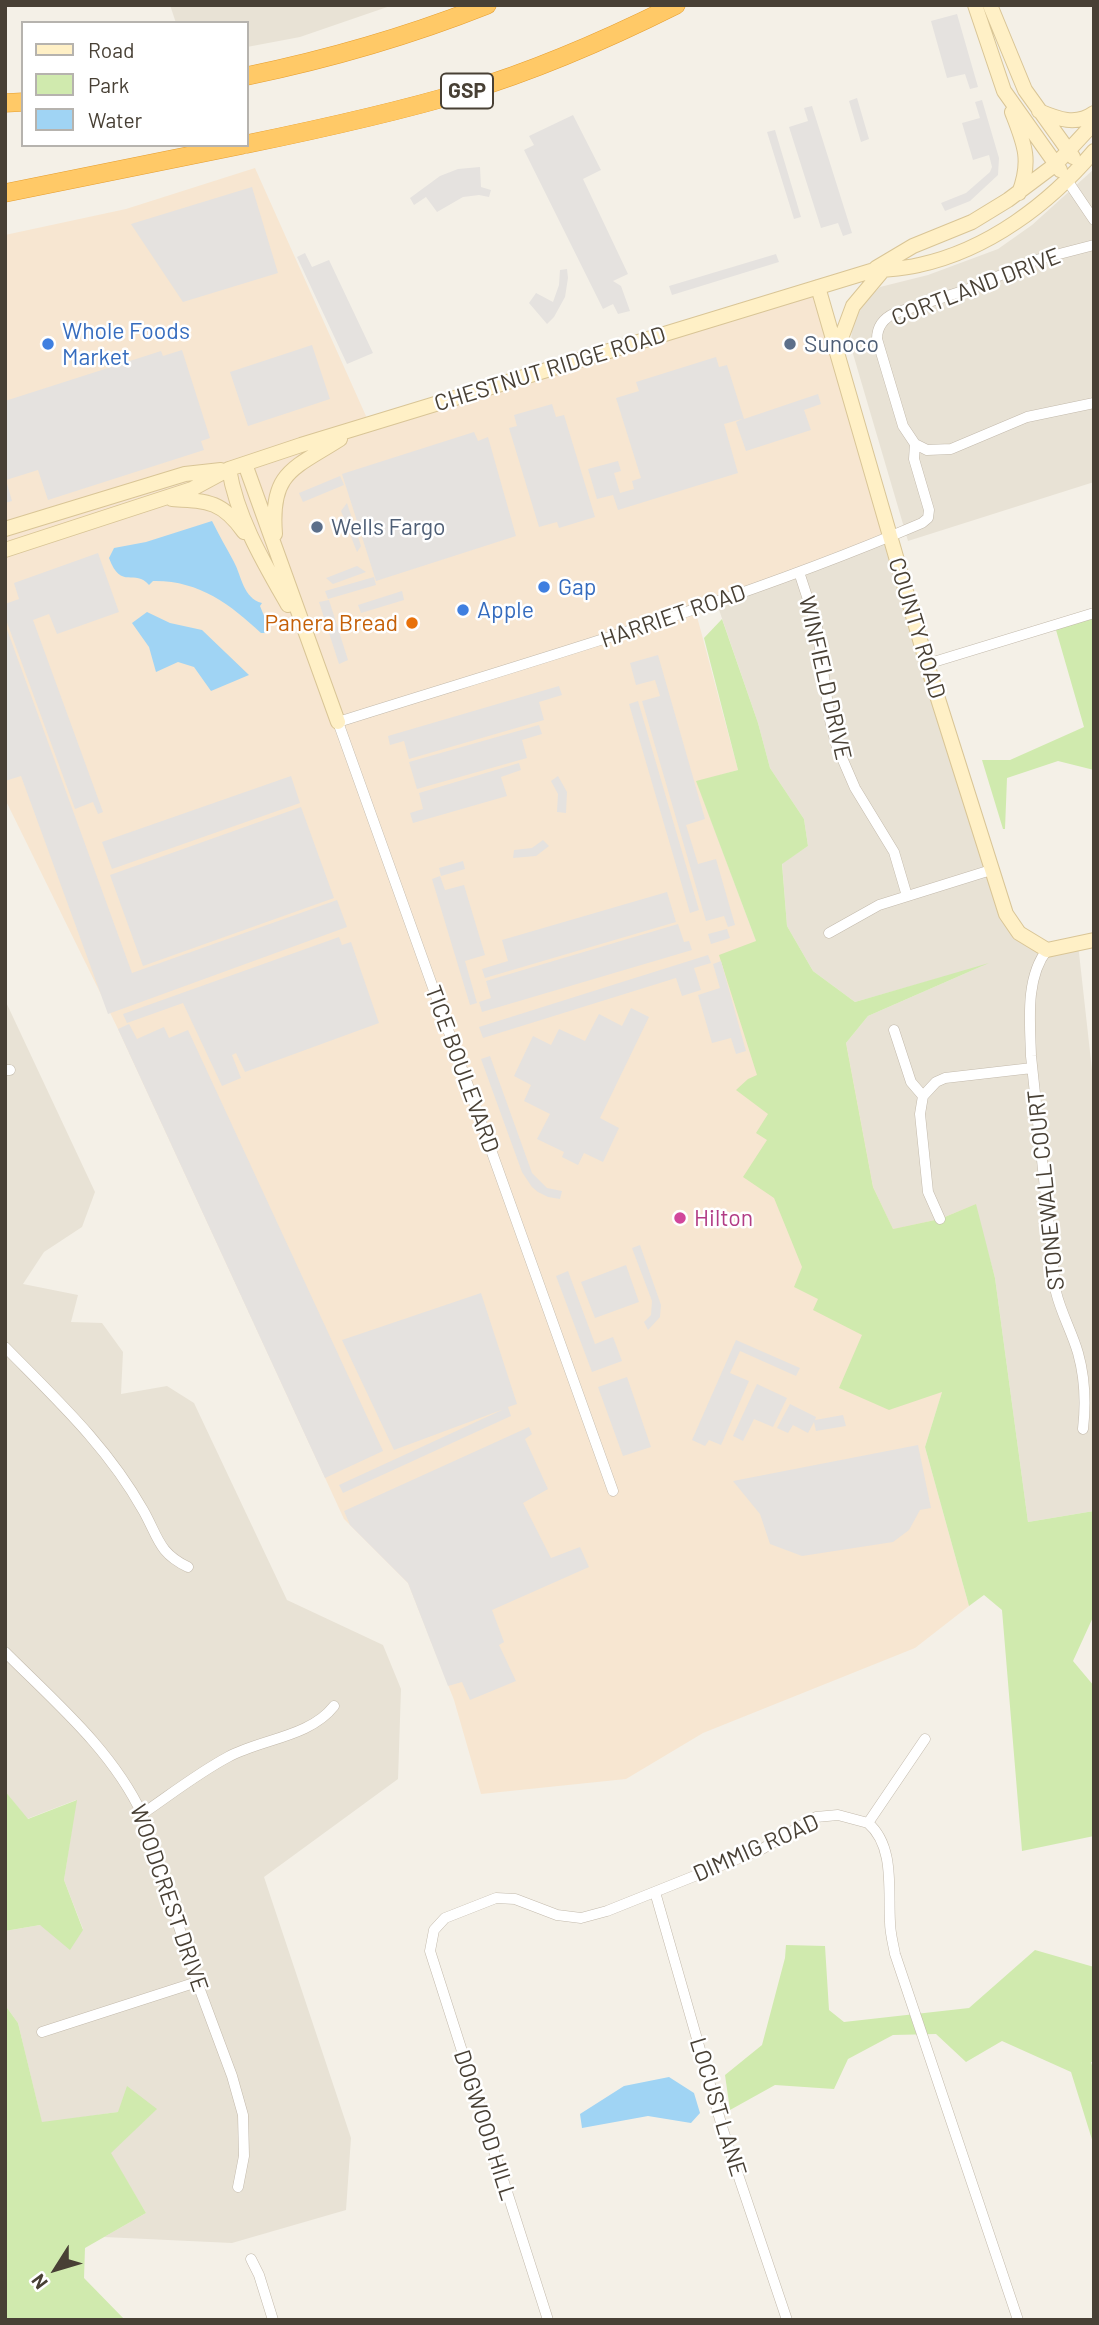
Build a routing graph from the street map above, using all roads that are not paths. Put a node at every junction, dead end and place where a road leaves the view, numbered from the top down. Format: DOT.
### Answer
graph roads {
  1 [pos="487,5"];
  2 [pos="676,5"];
  3 [pos="975,5"];
  4 [pos="990,5"];
  5 [pos="248,76"];
  6 [pos="1004,91"];
  7 [pos="1039,111"];
  8 [pos="1094,113"];
  9 [pos="1094,123"];
  10 [pos="248,144"];
  11 [pos="234,147"];
  12 [pos="1094,151"];
  13 [pos="1069,152"];
  14 [pos="1056,164"];
  15 [pos="1079,167"];
  16 [pos="1067,180"];
  17 [pos="5,193"];
  18 [pos="1019,193"];
  19 [pos="1094,220"];
  20 [pos="1094,245"];
  21 [pos="877,270"];
  22 [pos="818,287"];
  23 [pos="837,349"];
  24 [pos="1094,403"];
  25 [pos="352,431"];
  26 [pos="915,444"];
  27 [pos="245,464"];
  28 [pos="229,469"];
  29 [pos="163,499"];
  30 [pos="5,529"];
  31 [pos="890,537"];
  32 [pos="5,550"];
  33 [pos="277,553"];
  34 [pos="260,554"];
  35 [pos="799,572"];
  36 [pos="1094,612"];
  37 [pos="312,646"];
  38 [pos="927,664"];
  39 [pos="338,722"];
  40 [pos="991,870"];
  41 [pos="907,895"];
  42 [pos="829,933"];
  43 [pos="1094,940"];
  44 [pos="1047,950"];
  45 [pos="894,1030"];
  46 [pos="1032,1068"];
  47 [pos="923,1096"];
  48 [pos="940,1219"];
  49 [pos="5,1347"];
  50 [pos="1083,1429"];
  51 [pos="613,1491"];
  52 [pos="188,1567"];
  53 [pos="5,1652"];
  54 [pos="334,1706"];
  55 [pos="925,1739"];
  56 [pos="142,1814"];
  57 [pos="868,1823"];
  58 [pos="655,1892"];
  59 [pos="434,1930"];
  60 [pos="197,1982"];
  61 [pos="42,2032"];
  62 [pos="238,2187"];
  63 [pos="251,2259"];
  64 [pos="273,2320"];
  65 [pos="548,2320"];
  66 [pos="787,2320"];
  67 [pos="1018,2320"];
  1 -- 5 [label="highway"];
  2 -- 10 [label="highway, GSP"];
  3 -- 6 [label="main road"];
  4 -- 7 [label="main road"];
  6 -- 14 [label="main road"];
  6 -- 18 [label="main road"];
  7 -- 8 [label="main road"];
  7 -- 13 [label="main road"];
  9 -- 13 [label="main road, CHESTNUT RIDGE ROAD"];
  11 -- 17 [label="highway, GSP"];
  12 -- 15 [label="main road, CHESTNUT RIDGE ROAD"];
  13 -- 14 [label="main road, CHESTNUT RIDGE ROAD"];
  13 -- 15 [label="main road"];
  14 -- 16 [label="main road"];
  14 -- 18 [label="main road, CHESTNUT RIDGE ROAD"];
  15 -- 16 [label="main road, CHESTNUT RIDGE ROAD"];
  16 -- 19 [label="street"];
  16 -- 21 [label="main road, CHESTNUT RIDGE ROAD"];
  18 -- 21 [label="main road, CHESTNUT RIDGE ROAD"];
  20 -- 26 [label="street, CORTLAND DRIVE"];
  21 -- 22 [label="main road, CHESTNUT RIDGE ROAD"];
  21 -- 23 [label="main road"];
  22 -- 23 [label="main road, COUNTY ROAD"];
  22 -- 25 [label="main road, CHESTNUT RIDGE ROAD"];
  23 -- 31 [label="main road, COUNTY ROAD"];
  24 -- 26 [label="street"];
  25 -- 27 [label="main road, CHESTNUT RIDGE ROAD"];
  25 -- 33 [label="main road"];
  26 -- 31 [label="street, HARRIET ROAD"];
  27 -- 28 [label="main road, CHESTNUT RIDGE ROAD"];
  27 -- 33 [label="main road, TICE BOULEVARD"];
  28 -- 29 [label="main road, CHESTNUT RIDGE ROAD"];
  28 -- 30 [label="main road, CHESTNUT RIDGE ROAD"];
  28 -- 34 [label="main road, TICE BOULEVARD"];
  29 -- 32 [label="main road, CHESTNUT RIDGE ROAD"];
  29 -- 34 [label="main road"];
  31 -- 35 [label="street, HARRIET ROAD"];
  31 -- 38 [label="main road, COUNTY ROAD"];
  33 -- 37 [label="main road, TICE BOULEVARD"];
  34 -- 37 [label="main road, TICE BOULEVARD"];
  35 -- 39 [label="street, HARRIET ROAD"];
  35 -- 41 [label="street, WINFIELD DRIVE"];
  36 -- 38 [label="street"];
  37 -- 39 [label="main road, TICE BOULEVARD"];
  38 -- 40 [label="main road, COUNTY ROAD"];
  39 -- 51 [label="street, TICE BOULEVARD"];
  40 -- 41 [label="street"];
  40 -- 44 [label="main road, COUNTY ROAD"];
  41 -- 42 [label="street"];
  43 -- 44 [label="main road"];
  44 -- 46 [label="street, STONEWALL COURT"];
  45 -- 47 [label="street"];
  46 -- 47 [label="street"];
  46 -- 50 [label="street, STONEWALL COURT"];
  47 -- 48 [label="street"];
  49 -- 52 [label="street"];
  53 -- 56 [label="street, WOODCREST DRIVE"];
  54 -- 56 [label="street"];
  55 -- 57 [label="street"];
  56 -- 60 [label="street, WOODCREST DRIVE"];
  57 -- 58 [label="street, DIMMIG ROAD"];
  57 -- 67 [label="street"];
  58 -- 59 [label="street, DIMMIG ROAD"];
  58 -- 66 [label="street, LOCUST LANE"];
  59 -- 65 [label="street, DOGWOOD HILL"];
  60 -- 61 [label="street"];
  60 -- 62 [label="street, WOODCREST DRIVE"];
  63 -- 64 [label="street"];
}
